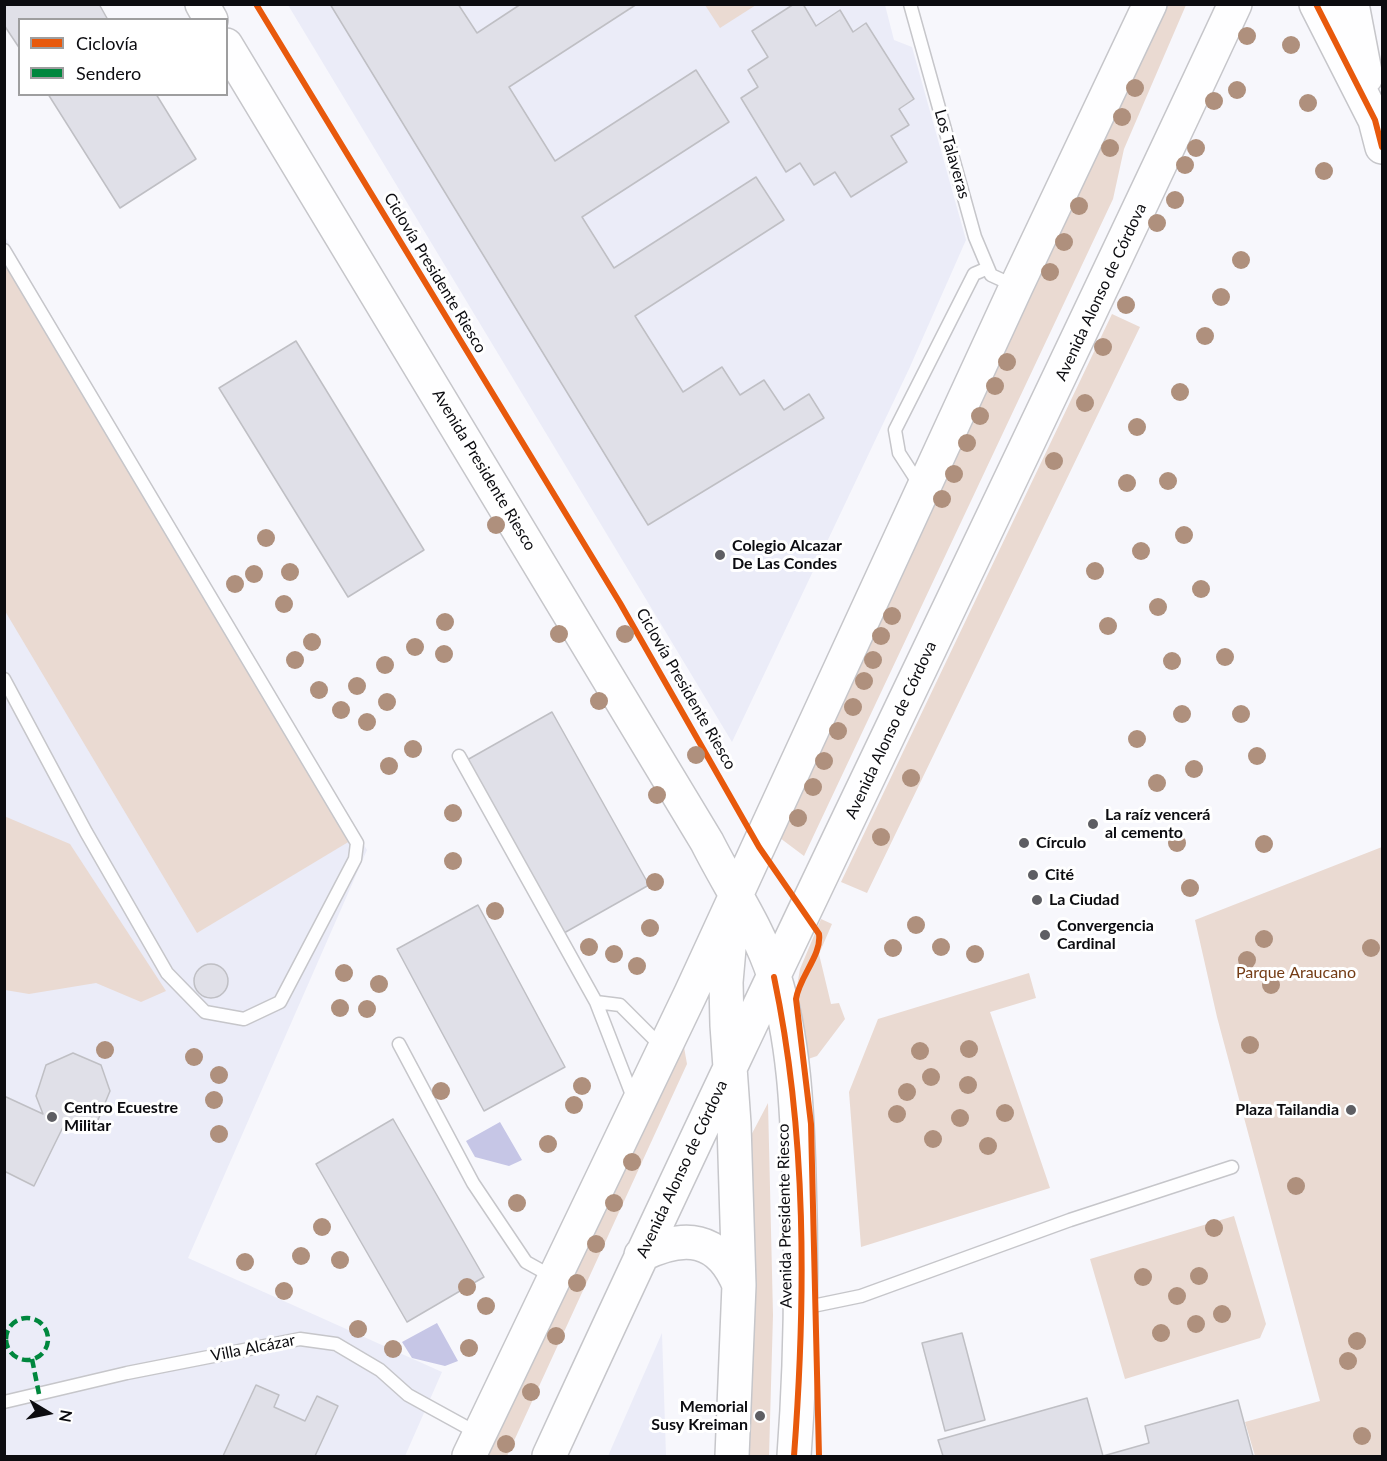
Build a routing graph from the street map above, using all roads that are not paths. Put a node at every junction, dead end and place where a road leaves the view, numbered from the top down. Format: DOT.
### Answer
graph roads {
  1 [pos="202,4"];
  2 [pos="910,4"];
  3 [pos="1150,4"];
  4 [pos="1235,4"];
  5 [pos="1316,4"];
  6 [pos="1352,4"];
  7 [pos="210,18"];
  8 [pos="228,48"];
  9 [pos="1379,133"];
  10 [pos="4,250"];
  11 [pos="988,268"];
  12 [pos="1016,287"];
  13 [pos="923,490"];
  14 [pos="4,679"];
  15 [pos="459,756"];
  16 [pos="735,898"];
  17 [pos="774,977"];
  18 [pos="596,1002"];
  19 [pos="399,1044"];
  20 [pos="664,1049"];
  21 [pos="731,1067"];
  22 [pos="637,1106"];
  23 [pos="1232,1167"];
  24 [pos="641,1255"];
  25 [pos="555,1278"];
  26 [pos="739,1285"];
  27 [pos="801,1308"];
  28 [pos="4,1402"];
  29 [pos="474,1445"];
  30 [pos="549,1456"];
  31 [pos="732,1456"];
  32 [pos="794,1456"];
  1 -- 7 [label="main road"];
  2 -- 11 [label="lane, Los Talaveras"];
  3 -- 12 [label="main road"];
  4 -- 17 [label="main road, Avenida Alonso de Córdova"];
  5 -- 9 [label="main road"];
  6 -- 9 [label="main road"];
  8 -- 16 [label="main road, Avenida Presidente Riesco"];
  10 -- 14 [label="lane"];
  11 -- 12 [label="lane"];
  11 -- 13 [label="lane"];
  12 -- 13 [label="main road"];
  13 -- 16 [label="main road"];
  15 -- 18 [label="lane"];
  16 -- 17 [label="main road, Avenida Presidente Riesco"];
  16 -- 20 [label="main road"];
  16 -- 21 [label="main road"];
  17 -- 21 [label="main road, Avenida Alonso de Córdova"];
  17 -- 27 [label="main road, Avenida Presidente Riesco"];
  18 -- 20 [label="lane"];
  18 -- 22 [label="lane"];
  19 -- 25 [label="lane"];
  20 -- 22 [label="main road"];
  21 -- 24 [label="main road, Avenida Alonso de Córdova"];
  21 -- 26 [label="main road"];
  22 -- 25 [label="main road"];
  23 -- 27 [label="lane"];
  24 -- 26 [label="main road"];
  24 -- 30 [label="main road, Avenida Alonso de Córdova"];
  25 -- 29 [label="main road"];
  26 -- 31 [label="main road"];
  27 -- 32 [label="main road, Avenida Presidente Riesco"];
  28 -- 29 [label="lane, Villa Alcázar"];
}
